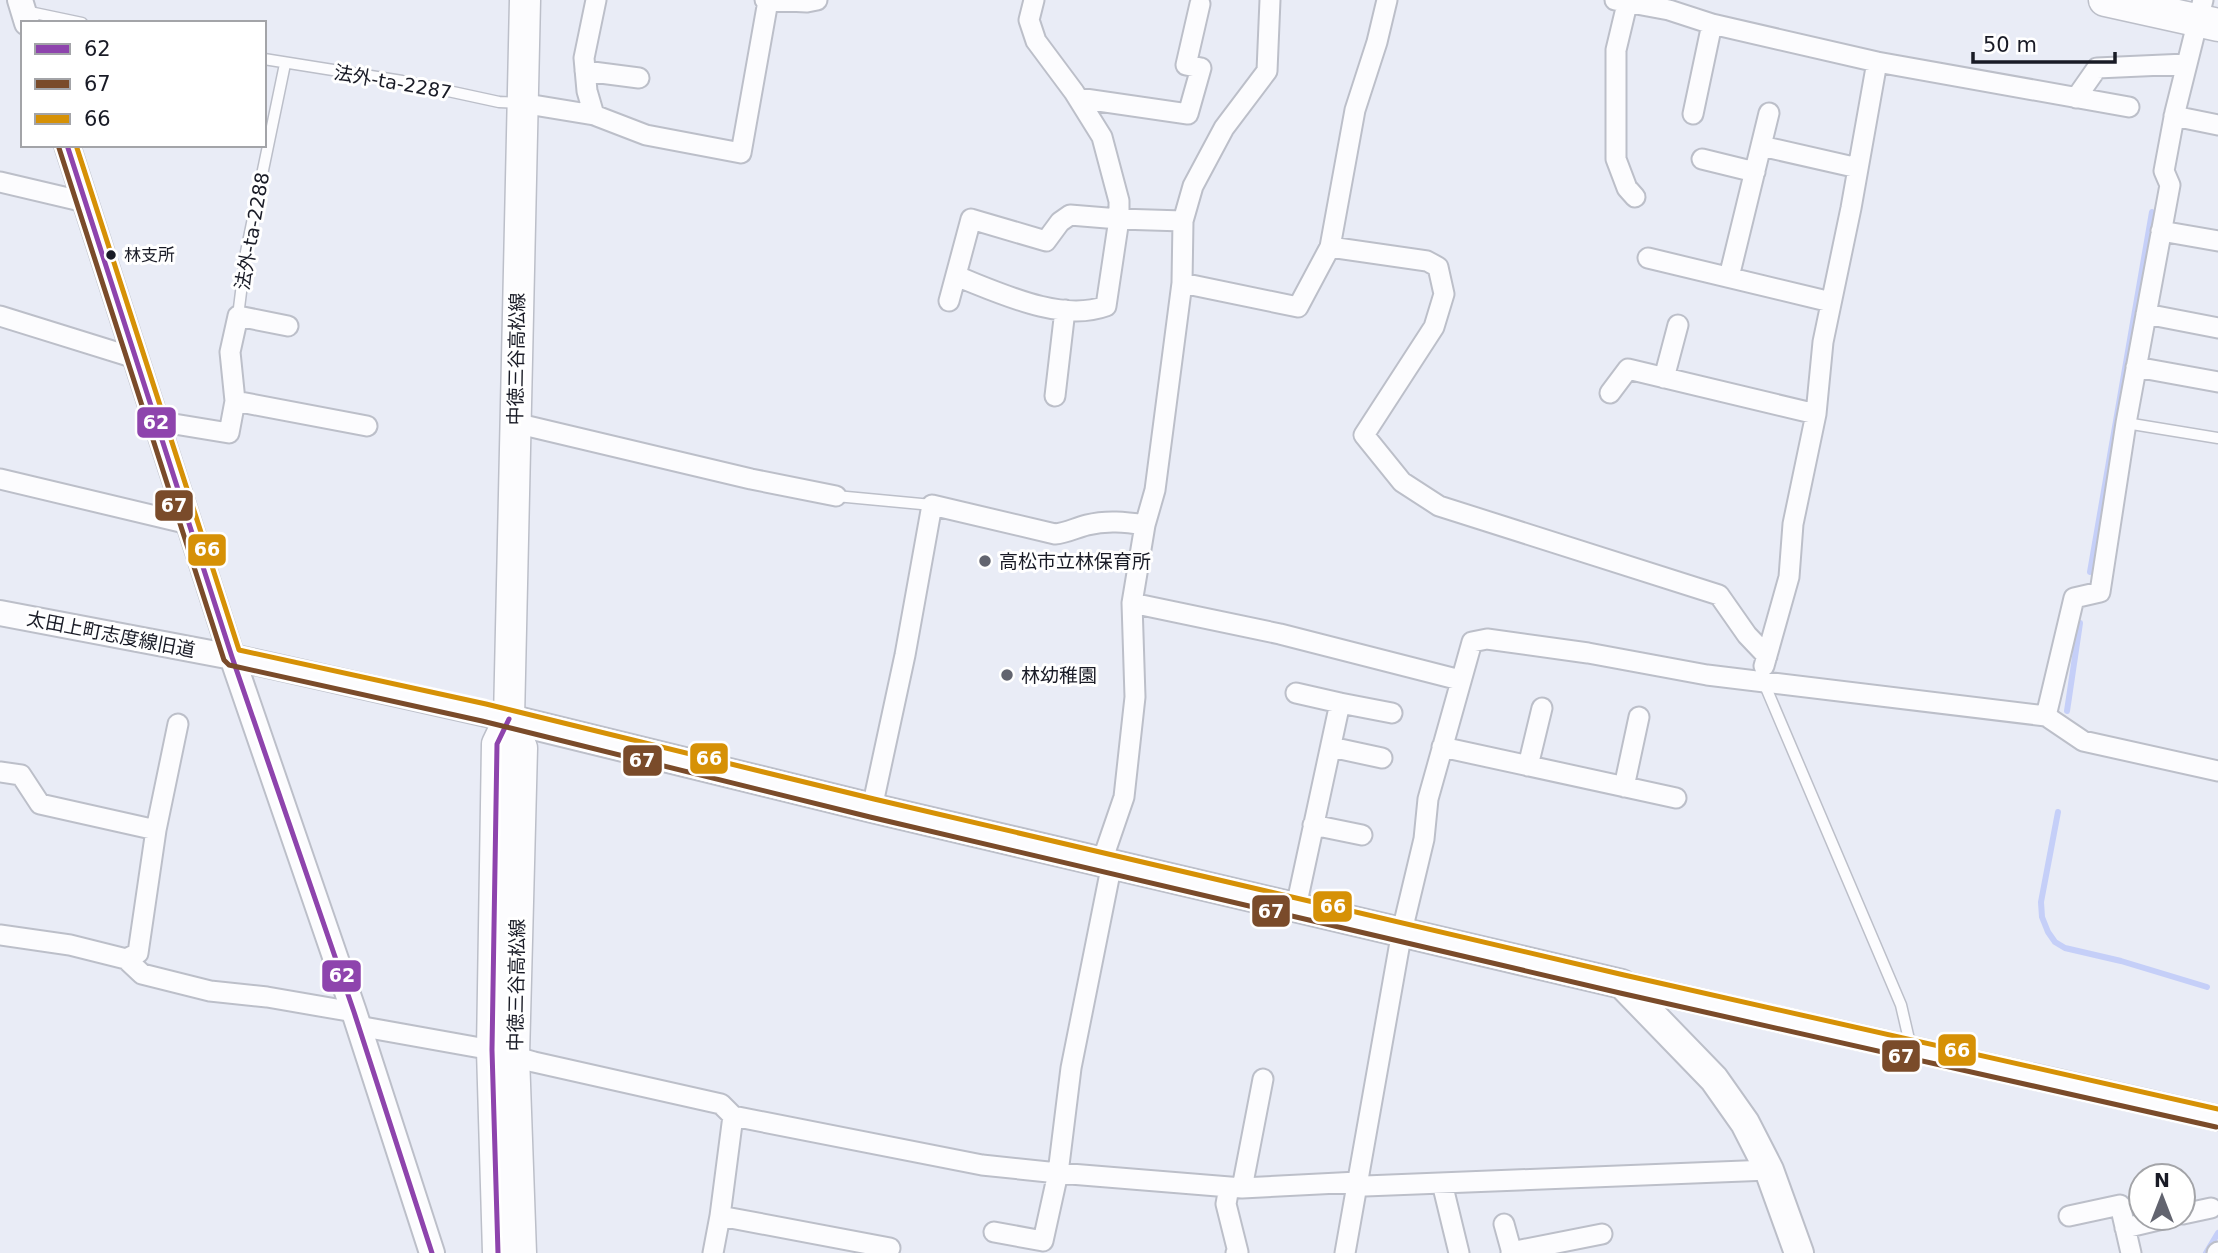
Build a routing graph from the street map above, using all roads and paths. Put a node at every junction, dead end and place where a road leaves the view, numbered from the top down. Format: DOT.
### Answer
graph roads {
  1 [pos="525,0"];
  2 [pos="596,0"];
  3 [pos="817,0"];
  4 [pos="1034,0"];
  5 [pos="1270,0"];
  6 [pos="1387,0"];
  7 [pos="2105,0"];
  8 [pos="766,1"];
  9 [pos="1621,2"];
  10 [pos="1200,4"];
  11 [pos="23,11"];
  12 [pos="2206,16"];
  13 [pos="72,21"];
  14 [pos="1712,24"];
  15 [pos="266,59"];
  16 [pos="1877,62"];
  17 [pos="285,64"];
  18 [pos="2186,64"];
  19 [pos="585,71"];
  20 [pos="639,78"];
  21 [pos="1078,98"];
  22 [pos="2076,98"];
  23 [pos="522,103"];
  24 [pos="2129,107"];
  25 [pos="1769,113"];
  26 [pos="1693,114"];
  27 [pos="594,115"];
  28 [pos="2174,116"];
  29 [pos="2218,125"];
  30 [pos="1761,146"];
  31 [pos="68,147"];
  32 [pos="1702,159"];
  33 [pos="1858,168"];
  34 [pos="1755,172"];
  35 [pos="0,182"];
  36 [pos="1635,197"];
  37 [pos="85,202"];
  38 [pos="1119,219"];
  39 [pos="1183,221"];
  40 [pos="2161,231"];
  41 [pos="2218,241"];
  42 [pos="1330,247"];
  43 [pos="1648,258"];
  44 [pos="956,276"];
  45 [pos="1729,277"];
  46 [pos="1182,283"];
  47 [pos="949,301"];
  48 [pos="1831,302"];
  49 [pos="1065,310"];
  50 [pos="2146,314"];
  51 [pos="0,316"];
  52 [pos="238,316"];
  53 [pos="1678,325"];
  54 [pos="288,326"];
  55 [pos="2218,328"];
  56 [pos="135,358"];
  57 [pos="2136,367"];
  58 [pos="1664,378"];
  59 [pos="2218,382"];
  60 [pos="1610,393"];
  61 [pos="1055,396"];
  62 [pos="235,401"];
  63 [pos="1816,414"];
  64 [pos="156,421"];
  65 [pos="515,423"];
  66 [pos="2126,423"];
  67 [pos="367,426"];
  68 [pos="2218,438"];
  69 [pos="0,479"];
  70 [pos="836,496"];
  71 [pos="932,505"];
  72 [pos="189,524"];
  73 [pos="1144,525"];
  74 [pos="1132,603"];
  75 [pos="0,613"];
  76 [pos="1767,656"];
  77 [pos="232,657"];
  78 [pos="1460,680"];
  79 [pos="1762,681"];
  80 [pos="1296,693"];
  81 [pos="1340,702"];
  82 [pos="1542,708"];
  83 [pos="1392,713"];
  84 [pos="2046,716"];
  85 [pos="1639,717"];
  86 [pos="509,719"];
  87 [pos="178,724"];
  88 [pos="1331,747"];
  89 [pos="1442,747"];
  90 [pos="1382,758"];
  91 [pos="1528,766"];
  92 [pos="2218,771"];
  93 [pos="0,772"];
  94 [pos="1624,787"];
  95 [pos="1676,798"];
  96 [pos="872,808"];
  97 [pos="1313,825"];
  98 [pos="156,830"];
  99 [pos="1362,835"];
  100 [pos="1107,862"];
  101 [pos="1296,907"];
  102 [pos="1402,931"];
  103 [pos="0,934"];
  104 [pos="126,959"];
  105 [pos="1622,984"];
  106 [pos="356,1019"];
  107 [pos="1911,1049"];
  108 [pos="503,1053"];
  109 [pos="1263,1079"];
  110 [pos="733,1116"];
  111 [pos="2218,1118"];
  112 [pos="1769,1170"];
  113 [pos="1058,1173"];
  114 [pos="1357,1182"];
  115 [pos="1443,1183"];
  116 [pos="1235,1188"];
  117 [pos="2211,1208"];
  118 [pos="2197,1211"];
  119 [pos="720,1216"];
  120 [pos="2069,1216"];
  121 [pos="1504,1224"];
  122 [pos="2125,1228"];
  123 [pos="994,1232"];
  124 [pos="1602,1234"];
  125 [pos="890,1248"];
  126 [pos="432,1253"];
  127 [pos="498,1253"];
  128 [pos="521,1253"];
  129 [pos="713,1253"];
  130 [pos="1236,1253"];
  131 [pos="1345,1253"];
  132 [pos="1459,1253"];
  133 [pos="1512,1253"];
  134 [pos="1799,1253"];
  135 [pos="2131,1253"];
  1 -- 23 [label="main road, 中徳三谷高松線"];
  2 -- 19 [label="street"];
  3 -- 8 [label="street"];
  4 -- 21 [label="street"];
  5 -- 39 [label="street"];
  6 -- 42 [label="street"];
  7 -- 12 [label="highway"];
  8 -- 27 [label="street"];
  9 -- 14 [label="street"];
  9 -- 36 [label="street"];
  10 -- 21 [label="street"];
  11 -- 13 [label="lane"];
  12 -- 18 [label="street"];
  14 -- 16 [label="street"];
  14 -- 26 [label="street"];
  15 -- 17 [label="lane, 法外-ta-2287"];
  16 -- 22 [label="street"];
  16 -- 33 [label="street"];
  17 -- 23 [label="lane, 法外-ta-2287"];
  17 -- 52 [label="lane, 法外-ta-2288"];
  18 -- 22 [label="street"];
  18 -- 28 [label="street"];
  19 -- 20 [label="street"];
  19 -- 27 [label="street"];
  21 -- 38 [label="street"];
  22 -- 24 [label="street"];
  23 -- 27 [label="street"];
  23 -- 65 [label="main road, 中徳三谷高松線"];
  25 -- 30 [label="street"];
  28 -- 29 [label="street"];
  28 -- 40 [label="street"];
  30 -- 33 [label="street"];
  30 -- 34 [label="street"];
  31 -- 37 [label="street"];
  32 -- 34 [label="street"];
  33 -- 48 [label="street"];
  34 -- 45 [label="street"];
  35 -- 37 [label="street"];
  37 -- 56 [label="street"];
  38 -- 39 [label="street"];
  38 -- 44 [label="street"];
  38 -- 49 [label="street"];
  39 -- 46 [label="street"];
  40 -- 41 [label="street"];
  40 -- 50 [label="street"];
  42 -- 46 [label="street"];
  42 -- 76 [label="street"];
  43 -- 45 [label="street"];
  44 -- 47 [label="street"];
  44 -- 49 [label="street"];
  45 -- 48 [label="street"];
  46 -- 73 [label="street"];
  48 -- 63 [label="street"];
  49 -- 61 [label="street"];
  50 -- 55 [label="street"];
  50 -- 57 [label="street"];
  51 -- 56 [label="street"];
  52 -- 54 [label="street"];
  52 -- 62 [label="street"];
  53 -- 58 [label="street"];
  56 -- 64 [label="street"];
  57 -- 59 [label="street"];
  57 -- 66 [label="street"];
  58 -- 60 [label="street"];
  58 -- 63 [label="street"];
  62 -- 64 [label="street"];
  62 -- 67 [label="street"];
  63 -- 76 [label="street"];
  64 -- 72 [label="street"];
  65 -- 70 [label="street"];
  65 -- 86 [label="main road, 中徳三谷高松線"];
  66 -- 68 [label="lane"];
  66 -- 84 [label="street"];
  69 -- 72 [label="street"];
  70 -- 71 [label="lane"];
  71 -- 73 [label="street"];
  71 -- 96 [label="street"];
  72 -- 77 [label="street"];
  73 -- 74 [label="street"];
  74 -- 78 [label="street"];
  74 -- 100 [label="street"];
  75 -- 77 [label="street, 太田上町志度線旧道"];
  76 -- 79 [label="street"];
  77 -- 86 [label="street, 太田上町志度線旧道"];
  77 -- 106 [label="street"];
  78 -- 79 [label="street"];
  78 -- 89 [label="street"];
  79 -- 84 [label="street"];
  79 -- 107 [label="lane"];
  80 -- 81 [label="street"];
  81 -- 83 [label="street"];
  81 -- 88 [label="street"];
  82 -- 91 [label="street"];
  84 -- 92 [label="street"];
  85 -- 94 [label="street"];
  86 -- 96 [label="main road"];
  86 -- 108 [label="main road, 中徳三谷高松線"];
  87 -- 98 [label="street"];
  88 -- 90 [label="street"];
  88 -- 97 [label="street"];
  89 -- 91 [label="street"];
  89 -- 102 [label="street"];
  91 -- 94 [label="street"];
  93 -- 98 [label="street"];
  94 -- 95 [label="street"];
  96 -- 100 [label="main road"];
  97 -- 99 [label="street"];
  97 -- 101 [label="street"];
  98 -- 104 [label="street"];
  100 -- 101 [label="main road"];
  100 -- 113 [label="street"];
  101 -- 102 [label="main road"];
  102 -- 105 [label="main road"];
  102 -- 114 [label="street"];
  103 -- 104 [label="street"];
  104 -- 106 [label="street"];
  105 -- 107 [label="street"];
  105 -- 112 [label="main road"];
  106 -- 108 [label="street"];
  106 -- 126 [label="street"];
  107 -- 111 [label="street"];
  108 -- 110 [label="street"];
  108 -- 127 [label="main road, 中徳三谷高松線"];
  108 -- 128 [label="main road, 中徳三谷高松線"];
  109 -- 116 [label="street"];
  110 -- 113 [label="street"];
  110 -- 119 [label="street"];
  112 -- 115 [label="street"];
  112 -- 134 [label="main road"];
  113 -- 116 [label="street"];
  113 -- 123 [label="street"];
  114 -- 115 [label="street"];
  114 -- 116 [label="street"];
  114 -- 131 [label="street"];
  115 -- 132 [label="street"];
  116 -- 130 [label="street"];
  117 -- 118 [label="street"];
  119 -- 125 [label="street"];
  119 -- 129 [label="street"];
  120 -- 122 [label="street"];
  121 -- 133 [label="street"];
  122 -- 135 [label="street"];
  124 -- 133 [label="street"];
}
